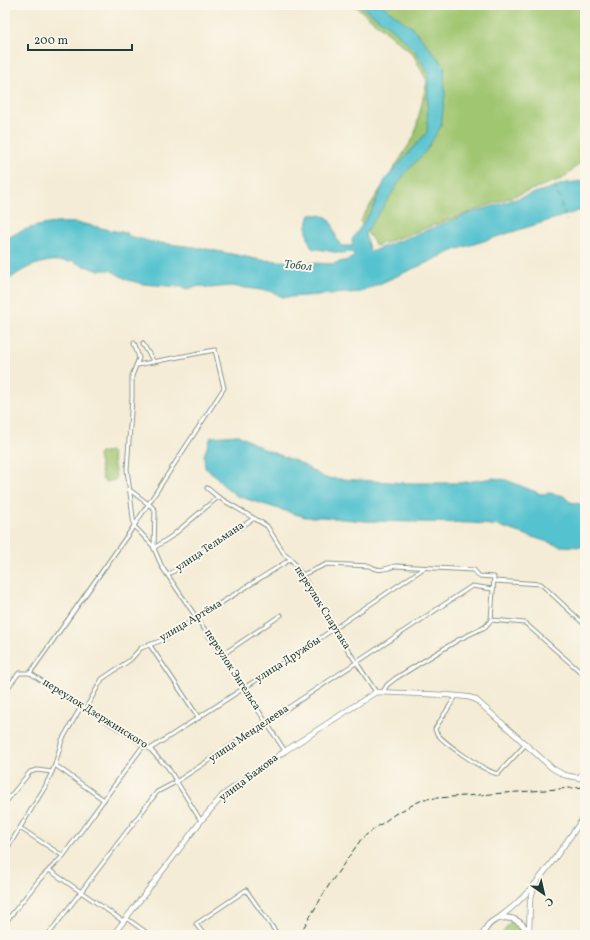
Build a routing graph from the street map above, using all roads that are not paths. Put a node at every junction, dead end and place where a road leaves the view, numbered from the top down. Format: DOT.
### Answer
graph roads {
  1 [pos="134,343"];
  2 [pos="143,344"];
  3 [pos="154,362"];
  4 [pos="137,365"];
  5 [pos="207,488"];
  6 [pos="131,491"];
  7 [pos="218,497"];
  8 [pos="149,503"];
  9 [pos="252,519"];
  10 [pos="134,526"];
  11 [pos="154,548"];
  12 [pos="291,558"];
  13 [pos="424,568"];
  14 [pos="302,575"];
  15 [pos="168,576"];
  16 [pos="494,581"];
  17 [pos="493,589"];
  18 [pos="281,615"];
  19 [pos="197,617"];
  20 [pos="491,620"];
  21 [pos="585,625"];
  22 [pos="334,629"];
  23 [pos="149,644"];
  24 [pos="222,655"];
  25 [pos="357,662"];
  26 [pos="30,673"];
  27 [pos="585,676"];
  28 [pos="244,688"];
  29 [pos="5,691"];
  30 [pos="376,692"];
  31 [pos="383,692"];
  32 [pos="456,696"];
  33 [pos="81,707"];
  34 [pos="86,708"];
  35 [pos="198,718"];
  36 [pos="266,722"];
  37 [pos="526,744"];
  38 [pos="143,746"];
  39 [pos="150,749"];
  40 [pos="285,752"];
  41 [pos="55,765"];
  42 [pos="585,771"];
  43 [pos="52,772"];
  44 [pos="578,778"];
  45 [pos="585,779"];
  46 [pos="176,782"];
  47 [pos="104,800"];
  48 [pos="5,803"];
  49 [pos="585,816"];
  50 [pos="201,821"];
  51 [pos="20,828"];
  52 [pos="5,852"];
  53 [pos="62,856"];
  54 [pos="50,869"];
  55 [pos="535,883"];
  56 [pos="81,891"];
  57 [pos="124,919"];
  58 [pos="497,919"];
  59 [pos="5,923"];
  60 [pos="529,934"];
  61 [pos="48,935"];
  62 [pos="113,935"];
  63 [pos="150,935"];
  64 [pos="204,935"];
  65 [pos="278,935"];
  66 [pos="483,935"];
  1 -- 4 [label="street"];
  2 -- 3 [label="street"];
  3 -- 4 [label="street"];
  3 -- 8 [label="street"];
  4 -- 6 [label="street"];
  5 -- 7 [label="street, переулок Спартака"];
  6 -- 8 [label="street"];
  6 -- 10 [label="street"];
  7 -- 9 [label="street, переулок Спартака"];
  7 -- 11 [label="street"];
  8 -- 10 [label="street"];
  8 -- 11 [label="street, переулок Энгельса"];
  9 -- 12 [label="street, переулок Спартака"];
  9 -- 15 [label="street, улица Тельмана"];
  10 -- 11 [label="street, переулок Энгельса"];
  10 -- 26 [label="street"];
  11 -- 15 [label="street, переулок Энгельса"];
  12 -- 14 [label="street, переулок Спартака"];
  12 -- 19 [label="street, улица Артёма"];
  13 -- 14 [label="street"];
  13 -- 16 [label="street"];
  13 -- 22 [label="street, улица Дружбы"];
  14 -- 22 [label="street, переулок Спартака"];
  15 -- 19 [label="street, переулок Энгельса"];
  16 -- 17 [label="street"];
  16 -- 21 [label="street"];
  17 -- 20 [label="street"];
  17 -- 25 [label="street, улица Менделеева"];
  18 -- 24 [label="street"];
  19 -- 23 [label="street, улица Артёма"];
  19 -- 24 [label="street, переулок Энгельса"];
  20 -- 27 [label="street"];
  20 -- 31 [label="street"];
  22 -- 25 [label="street, переулок Спартака"];
  22 -- 28 [label="street, улица Дружбы"];
  23 -- 34 [label="street, улица Артёма"];
  23 -- 35 [label="street"];
  24 -- 28 [label="street, переулок Энгельса"];
  25 -- 30 [label="street, переулок Спартака"];
  25 -- 36 [label="street, улица Менделеева"];
  26 -- 29 [label="street"];
  26 -- 33 [label="street, переулок Дзержинского"];
  28 -- 35 [label="street, улица Дружбы"];
  28 -- 36 [label="street, переулок Энгельса"];
  30 -- 31 [label="main road"];
  30 -- 40 [label="main road, улица Бажова"];
  31 -- 32 [label="main road"];
  32 -- 37 [label="main road"];
  32 -- 37 [label="street"];
  33 -- 34 [label="street, переулок Дзержинского"];
  33 -- 41 [label="street"];
  34 -- 38 [label="street, переулок Дзержинского"];
  35 -- 39 [label="street, улица Дружбы"];
  36 -- 40 [label="street, переулок Энгельса"];
  36 -- 46 [label="street, улица Менделеева"];
  37 -- 44 [label="main road"];
  38 -- 39 [label="street, переулок Дзержинского"];
  38 -- 47 [label="street"];
  39 -- 46 [label="street, переулок Дзержинского"];
  40 -- 50 [label="main road, улица Бажова"];
  41 -- 43 [label="street"];
  41 -- 47 [label="street"];
  42 -- 44 [label="main road"];
  43 -- 48 [label="street"];
  43 -- 51 [label="street"];
  44 -- 45 [label="main road"];
  46 -- 50 [label="street, переулок Дзержинского"];
  46 -- 56 [label="street, улица Менделеева"];
  47 -- 53 [label="street"];
  49 -- 55 [label="main road"];
  50 -- 57 [label="main road, улица Бажова"];
  51 -- 52 [label="street"];
  51 -- 53 [label="street"];
  53 -- 54 [label="street"];
  54 -- 56 [label="street"];
  54 -- 59 [label="street"];
  55 -- 58 [label="main road"];
  55 -- 60 [label="main road"];
  56 -- 57 [label="street"];
  56 -- 61 [label="street, улица Менделеева"];
  57 -- 62 [label="main road, улица Бажова"];
  57 -- 63 [label="street"];
  58 -- 60 [label="main road"];
  58 -- 66 [label="main road"];
  64 -- 65 [label="street"];
}
